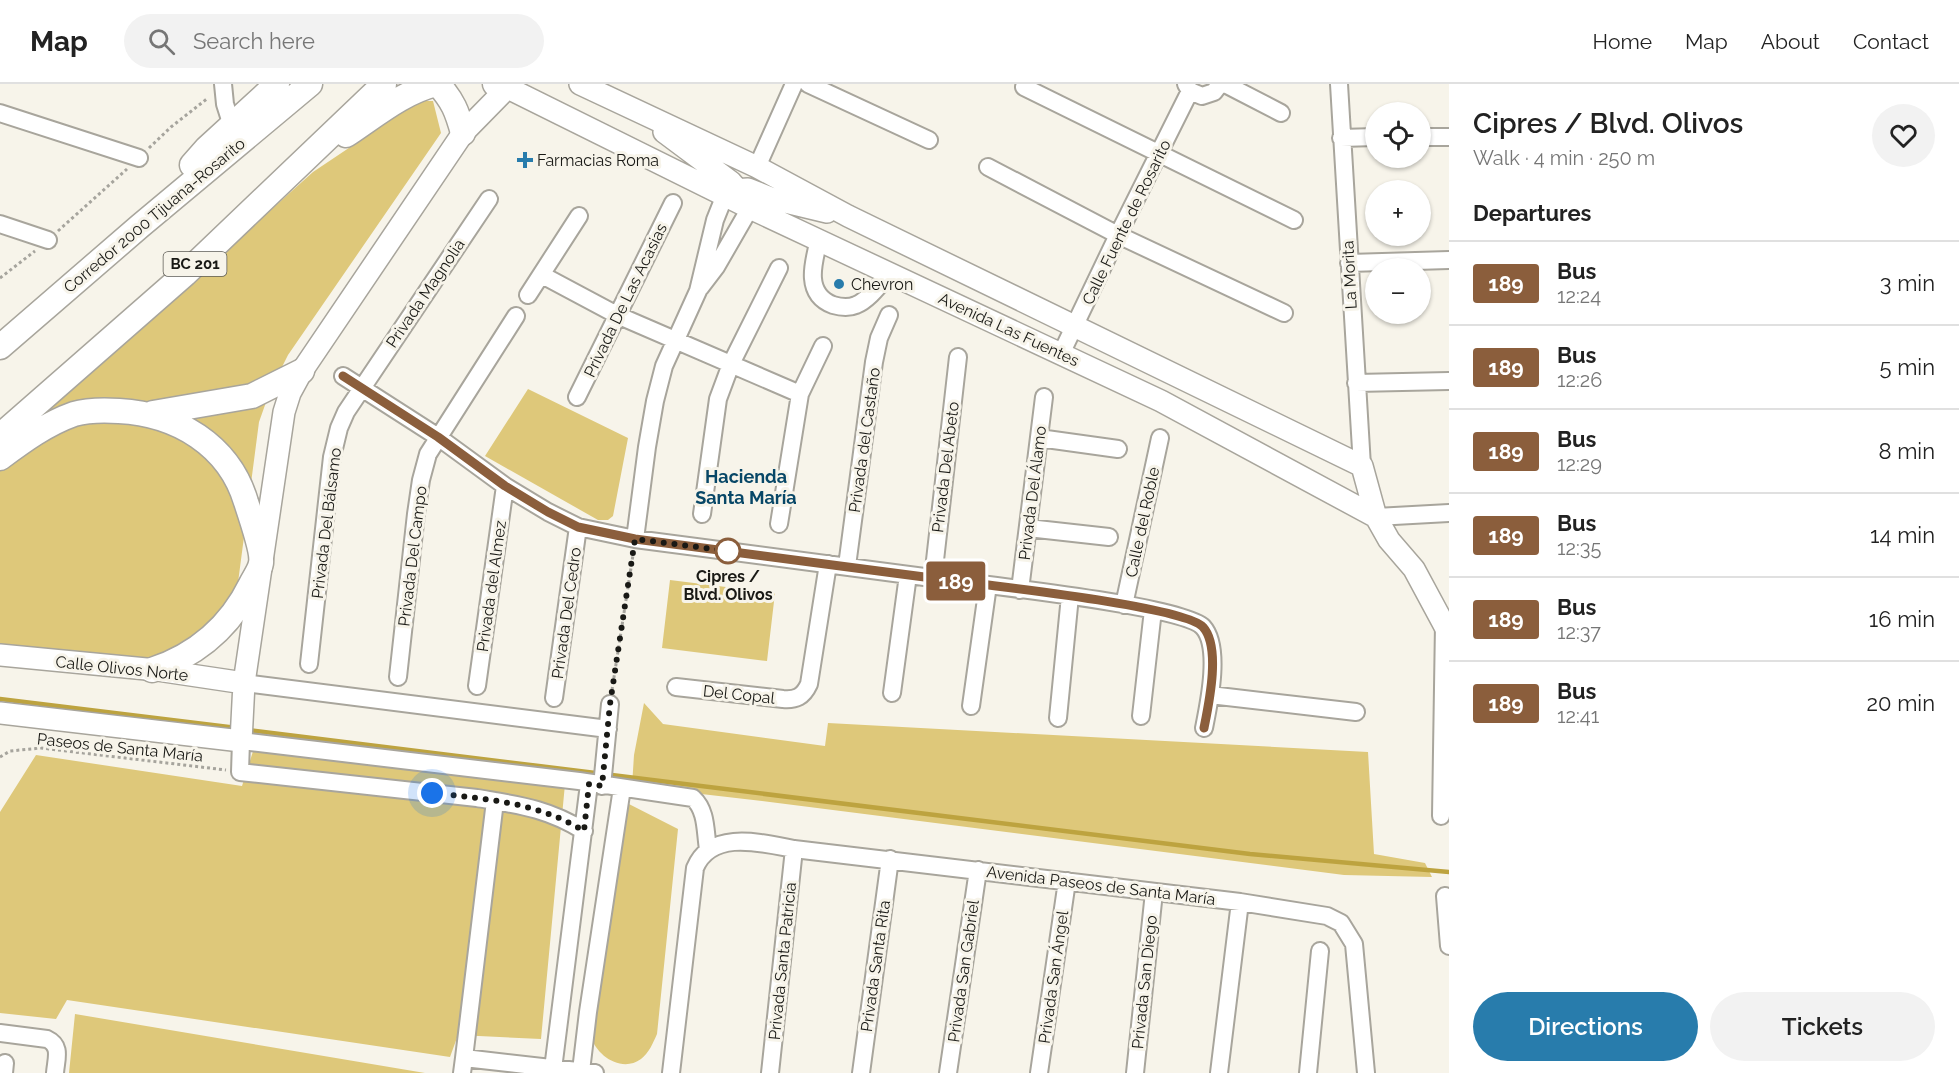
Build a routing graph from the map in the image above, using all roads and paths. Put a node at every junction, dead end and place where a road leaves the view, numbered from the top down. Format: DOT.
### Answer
graph roads {
  1 [pos="277,84"];
  2 [pos="310,84"];
  3 [pos="384,84"];
  4 [pos="437,84"];
  5 [pos="580,84"];
  6 [pos="794,84"];
  7 [pos="808,84"];
  8 [pos="1220,84"];
  9 [pos="1226,84"];
  10 [pos="1339,84"];
  11 [pos="223,85"];
  12 [pos="504,85"];
  13 [pos="1023,87"];
  14 [pos="1188,88"];
  15 [pos="0,113"];
  16 [pos="640,113"];
  17 [pos="1281,113"];
  18 [pos="232,126"];
  19 [pos="463,133"];
  20 [pos="1365,137"];
  21 [pos="1431,137"];
  22 [pos="1449,137"];
  23 [pos="1341,138"];
  24 [pos="929,140"];
  25 [pos="1159,154"];
  26 [pos="139,158"];
  27 [pos="297,167"];
  28 [pos="757,167"];
  29 [pos="988,167"];
  30 [pos="731,192"];
  31 [pos="489,199"];
  32 [pos="673,204"];
  33 [pos="750,208"];
  34 [pos="579,216"];
  35 [pos="848,216"];
  36 [pos="1294,220"];
  37 [pos="0,224"];
  38 [pos="140,226"];
  39 [pos="1118,235"];
  40 [pos="48,240"];
  41 [pos="819,240"];
  42 [pos="1449,260"];
  43 [pos="1348,263"];
  44 [pos="779,268"];
  45 [pos="890,273"];
  46 [pos="542,275"];
  47 [pos="0,278"];
  48 [pos="698,291"];
  49 [pos="528,295"];
  50 [pos="1284,313"];
  51 [pos="617,315"];
  52 [pos="889,315"];
  53 [pos="516,316"];
  54 [pos="1075,325"];
  55 [pos="676,340"];
  56 [pos="823,346"];
  57 [pos="0,347"];
  58 [pos="1061,354"];
  59 [pos="958,357"];
  60 [pos="731,364"];
  61 [pos="302,371"];
  62 [pos="343,376"];
  63 [pos="1449,381"];
  64 [pos="1356,383"];
  65 [pos="361,388"];
  66 [pos="800,394"];
  67 [pos="578,397"];
  68 [pos="1044,397"];
  69 [pos="144,414"];
  70 [pos="0,436"];
  71 [pos="438,437"];
  72 [pos="1039,438"];
  73 [pos="1160,438"];
  74 [pos="1118,449"];
  75 [pos="0,458"];
  76 [pos="1362,466"];
  77 [pos="505,486"];
  78 [pos="1449,513"];
  79 [pos="702,514"];
  80 [pos="1376,517"];
  81 [pos="779,524"];
  82 [pos="578,527"];
  83 [pos="1028,528"];
  84 [pos="1109,537"];
  85 [pos="635,539"];
  86 [pos="261,562"];
  87 [pos="828,564"];
  88 [pos="847,566"];
  89 [pos="908,575"];
  90 [pos="933,578"];
  91 [pos="988,585"];
  92 [pos="1020,590"];
  93 [pos="1071,596"];
  94 [pos="1125,605"];
  95 [pos="1154,610"];
  96 [pos="1447,627"];
  97 [pos="0,655"];
  98 [pos="309,664"];
  99 [pos="152,670"];
  100 [pos="398,677"];
  101 [pos="477,686"];
  102 [pos="676,687"];
  103 [pos="244,691"];
  104 [pos="892,693"];
  105 [pos="1210,695"];
  106 [pos="555,698"];
  107 [pos="610,704"];
  108 [pos="971,706"];
  109 [pos="1356,712"];
  110 [pos="0,713"];
  111 [pos="1141,716"];
  112 [pos="1058,718"];
  113 [pos="1204,728"];
  114 [pos="608,736"];
  115 [pos="241,738"];
  116 [pos="0,757"];
  117 [pos="240,772"];
  118 [pos="598,782"];
  119 [pos="622,788"];
  120 [pos="495,801"];
  121 [pos="1441,816"];
  122 [pos="584,831"];
  123 [pos="708,849"];
  124 [pos="794,849"];
  125 [pos="890,859"];
  126 [pos="978,870"];
  127 [pos="1067,881"];
  128 [pos="1154,892"];
  129 [pos="1445,896"];
  130 [pos="1240,902"];
  131 [pos="1449,946"];
  132 [pos="1320,951"];
  133 [pos="0,1034"];
  134 [pos="463,1065"];
  135 [pos="553,1069"];
  136 [pos="588,1072"];
  137 [pos="54,1073"];
  138 [pos="671,1073"];
  139 [pos="770,1073"];
  140 [pos="861,1073"];
  141 [pos="948,1073"];
  142 [pos="1039,1073"];
  143 [pos="1135,1073"];
  144 [pos="1219,1073"];
  145 [pos="1308,1073"];
  146 [pos="1366,1073"];
  1 -- 18 [label="highway"];
  2 -- 38 [label="highway, Corredor 2000 Tijuana-Rosarito"];
  3 -- 27 [label="highway, BC 201"];
  4 -- 19 [label="highway"];
  4 -- 27 [label="highway"];
  5 -- 16 [label="main road, Avenida Las Fuentes"];
  6 -- 28 [label="street"];
  7 -- 24 [label="street"];
  8 -- 14 [label="street"];
  9 -- 17 [label="street"];
  10 -- 23 [label="street, La Morita"];
  11 -- 18 [label="street"];
  11 -- 26 [label="path"];
  12 -- 19 [label="main road"];
  12 -- 30 [label="main road, Avenida Las Fuentes"];
  13 -- 25 [label="street"];
  14 -- 25 [label="street, Calle Fuente de Rosarito"];
  15 -- 26 [label="street"];
  16 -- 28 [label="main road, Avenida Las Fuentes"];
  16 -- 30 [label="main road"];
  18 -- 38 [label="highway"];
  19 -- 61 [label="main road"];
  20 -- 23 [label="street"];
  21 -- 22 [label="street"];
  23 -- 43 [label="street, La Morita"];
  25 -- 36 [label="street"];
  25 -- 39 [label="street, Calle Fuente de Rosarito"];
  26 -- 40 [label="path"];
  27 -- 70 [label="highway, BC 201"];
  28 -- 35 [label="main road, Avenida Las Fuentes"];
  29 -- 39 [label="street"];
  30 -- 33 [label="main road, Avenida Las Fuentes"];
  30 -- 35 [label="main road"];
  30 -- 48 [label="street"];
  31 -- 65 [label="street, Privada Magnolia"];
  32 -- 51 [label="street, Privada De Las Acasias"];
  33 -- 41 [label="main road, Avenida Las Fuentes"];
  33 -- 48 [label="street"];
  34 -- 46 [label="street"];
  35 -- 54 [label="main road, Avenida Las Fuentes"];
  37 -- 40 [label="street"];
  38 -- 57 [label="highway, Corredor 2000 Tijuana-Rosarito"];
  39 -- 50 [label="street"];
  39 -- 54 [label="street, Calle Fuente de Rosarito"];
  40 -- 47 [label="path"];
  41 -- 45 [label="main road, Avenida Las Fuentes"];
  41 -- 45 [label="street"];
  42 -- 43 [label="street"];
  43 -- 64 [label="street, La Morita"];
  44 -- 60 [label="street"];
  45 -- 58 [label="main road, Avenida Las Fuentes"];
  46 -- 49 [label="street"];
  46 -- 51 [label="street"];
  48 -- 55 [label="street"];
  51 -- 55 [label="street"];
  51 -- 67 [label="street, Privada De Las Acasias"];
  52 -- 88 [label="street, Privada del Castaño"];
  53 -- 71 [label="street, Privada Del Campo"];
  54 -- 58 [label="street, Calle Fuente de Rosarito"];
  54 -- 76 [label="main road, Avenida Las Fuentes"];
  55 -- 60 [label="street"];
  55 -- 85 [label="street"];
  56 -- 66 [label="street"];
  58 -- 80 [label="main road, Avenida Las Fuentes"];
  59 -- 90 [label="street, Privada Del Abeto"];
  60 -- 66 [label="street"];
  60 -- 79 [label="street"];
  61 -- 69 [label="highway"];
  61 -- 86 [label="main road"];
  62 -- 65 [label="street"];
  63 -- 64 [label="street"];
  64 -- 76 [label="street, La Morita"];
  65 -- 71 [label="street"];
  65 -- 98 [label="street, Privada Del Bálsamo"];
  66 -- 81 [label="street"];
  68 -- 72 [label="street, Privada Del Álamo"];
  69 -- 75 [label="highway"];
  69 -- 86 [label="highway"];
  71 -- 77 [label="street"];
  71 -- 100 [label="street, Privada Del Campo"];
  72 -- 74 [label="street"];
  72 -- 83 [label="street, Privada Del Álamo"];
  73 -- 94 [label="street, Calle del Roble"];
  76 -- 80 [label="main road"];
  77 -- 82 [label="street"];
  77 -- 101 [label="street, Privada del Almez"];
  78 -- 80 [label="street"];
  80 -- 96 [label="main road"];
  82 -- 85 [label="street"];
  82 -- 106 [label="street, Privada Del Cedro"];
  83 -- 84 [label="street"];
  83 -- 92 [label="street, Privada Del Álamo"];
  85 -- 87 [label="street"];
  85 -- 107 [label="path"];
  86 -- 99 [label="highway"];
  86 -- 103 [label="main road"];
  87 -- 88 [label="street"];
  87 -- 102 [label="street, Del Copal"];
  88 -- 89 [label="street"];
  89 -- 90 [label="street"];
  89 -- 104 [label="street"];
  90 -- 91 [label="street"];
  91 -- 92 [label="street"];
  91 -- 108 [label="street"];
  92 -- 93 [label="street"];
  93 -- 94 [label="street"];
  93 -- 112 [label="street"];
  94 -- 95 [label="street"];
  95 -- 105 [label="street"];
  95 -- 111 [label="street"];
  96 -- 121 [label="street"];
  97 -- 99 [label="main road, Calle Olivos Norte"];
  99 -- 103 [label="main road, Calle Olivos Norte"];
  103 -- 114 [label="street"];
  103 -- 115 [label="main road"];
  105 -- 109 [label="street"];
  105 -- 113 [label="street"];
  107 -- 114 [label="street"];
  110 -- 115 [label="main road"];
  114 -- 118 [label="street"];
  115 -- 117 [label="street"];
  115 -- 118 [label="street"];
  116 -- 117 [label="path, Paseos de Santa María"];
  117 -- 120 [label="street"];
  118 -- 119 [label="street"];
  118 -- 122 [label="street"];
  119 -- 123 [label="street"];
  119 -- 136 [label="street"];
  120 -- 122 [label="street"];
  120 -- 134 [label="street"];
  122 -- 135 [label="street"];
  123 -- 124 [label="street, Avenida Paseos de Santa María"];
  123 -- 138 [label="street"];
  124 -- 125 [label="street, Avenida Paseos de Santa María"];
  124 -- 139 [label="street, Privada Santa Patricia"];
  125 -- 126 [label="street, Avenida Paseos de Santa María"];
  125 -- 140 [label="street, Privada Santa Rita"];
  126 -- 127 [label="street, Avenida Paseos de Santa María"];
  126 -- 141 [label="street, Privada San Gabriel"];
  127 -- 128 [label="street, Avenida Paseos de Santa María"];
  127 -- 142 [label="street, Privada San Ángel"];
  128 -- 130 [label="street, Avenida Paseos de Santa María"];
  128 -- 143 [label="street, Privada San Diego"];
  129 -- 131 [label="street"];
  130 -- 144 [label="street"];
  130 -- 146 [label="street, Avenida Paseos de Santa María"];
  132 -- 145 [label="street"];
  133 -- 137 [label="street"];
  134 -- 135 [label="street"];
  135 -- 136 [label="street"];
}
